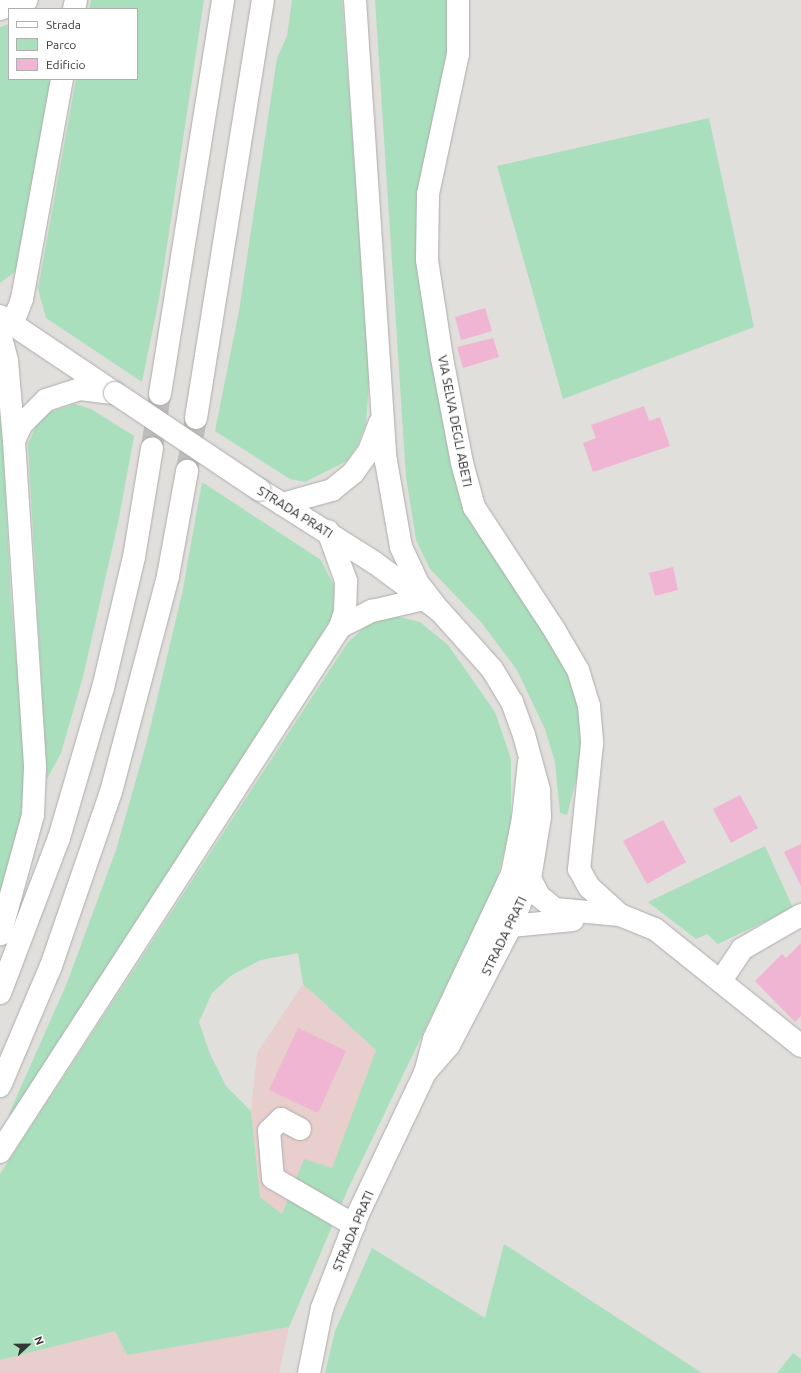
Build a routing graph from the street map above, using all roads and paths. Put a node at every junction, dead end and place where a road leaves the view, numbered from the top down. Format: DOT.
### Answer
graph roads {
  1 [pos="26,0"];
  2 [pos="223,0"];
  3 [pos="263,0"];
  4 [pos="355,0"];
  5 [pos="458,0"];
  6 [pos="0,9"];
  7 [pos="62,80"];
  8 [pos="4,325"];
  9 [pos="115,393"];
  10 [pos="160,394"];
  11 [pos="381,417"];
  12 [pos="196,418"];
  13 [pos="14,441"];
  14 [pos="152,448"];
  15 [pos="187,471"];
  16 [pos="282,504"];
  17 [pos="328,531"];
  18 [pos="432,605"];
  19 [pos="340,627"];
  20 [pos="529,761"];
  21 [pos="530,878"];
  22 [pos="620,915"];
  23 [pos="801,915"];
  24 [pos="511,926"];
  25 [pos="0,935"];
  26 [pos="722,980"];
  27 [pos="0,993"];
  28 [pos="801,1046"];
  29 [pos="425,1073"];
  30 [pos="0,1086"];
  31 [pos="300,1128"];
  32 [pos="0,1152"];
  33 [pos="354,1225"];
  34 [pos="309,1373"];
  1 -- 6 [label="main road"];
  2 -- 10 [label="main road"];
  3 -- 12 [label="main road"];
  4 -- 11 [label="main road"];
  5 -- 22 [label="main road, VIA SELVA DEGLI ABETI"];
  7 -- 8 [label="main road"];
  8 -- 9 [label="main road, STRADA PRATI"];
  8 -- 13 [label="main road"];
  9 -- 13 [label="main road"];
  9 -- 16 [label="main road, STRADA PRATI, bridge"];
  11 -- 16 [label="main road"];
  11 -- 18 [label="main road"];
  13 -- 25 [label="main road"];
  14 -- 27 [label="main road"];
  15 -- 30 [label="main road"];
  16 -- 17 [label="main road, STRADA PRATI"];
  17 -- 18 [label="main road, STRADA PRATI"];
  17 -- 19 [label="main road"];
  18 -- 19 [label="main road"];
  18 -- 20 [label="main road, STRADA PRATI"];
  19 -- 32 [label="main road"];
  20 -- 21 [label="main road, STRADA PRATI"];
  20 -- 29 [label="main road, STRADA PRATI"];
  21 -- 22 [label="main road"];
  21 -- 24 [label="main road, STRADA PRATI"];
  22 -- 24 [label="main road"];
  22 -- 26 [label="main road"];
  23 -- 26 [label="main road"];
  24 -- 29 [label="main road, STRADA PRATI"];
  26 -- 28 [label="main road"];
  29 -- 33 [label="main road, STRADA PRATI"];
  31 -- 33 [label="main road"];
  33 -- 34 [label="main road, STRADA PRATI"];
}
